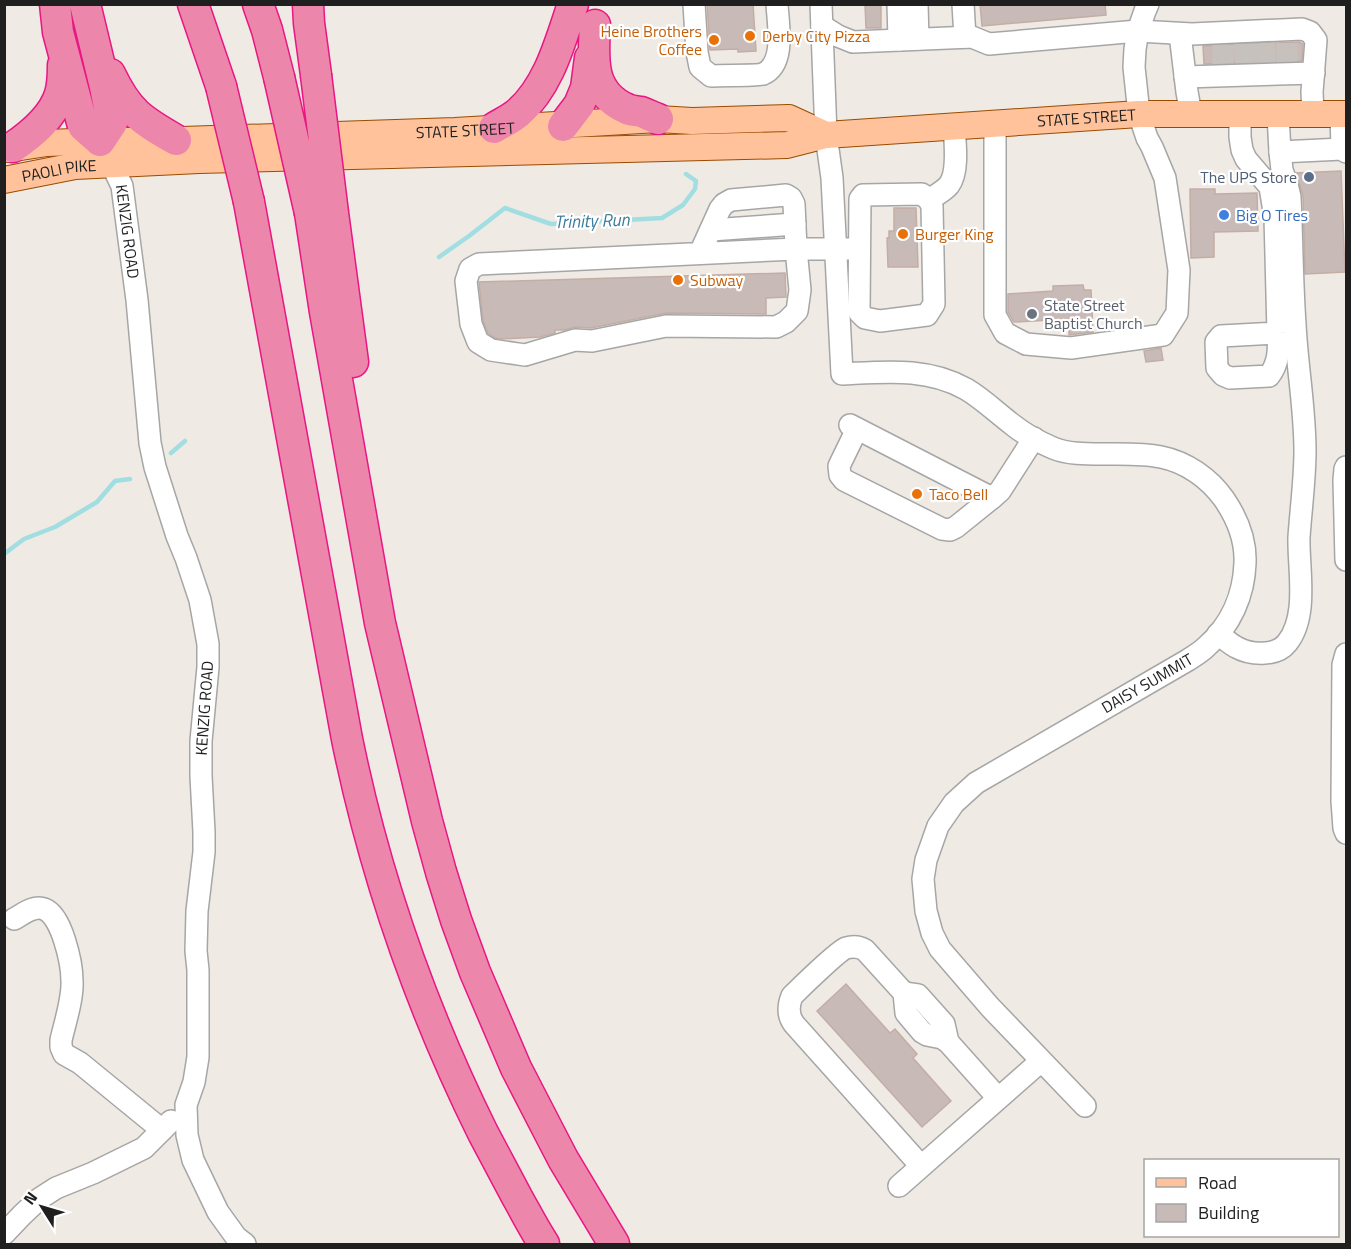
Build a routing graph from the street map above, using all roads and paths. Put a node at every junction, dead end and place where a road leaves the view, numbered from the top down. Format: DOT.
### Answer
graph roads {
  1 [pos="85,4"];
  2 [pos="194,4"];
  3 [pos="258,4"];
  4 [pos="308,4"];
  5 [pos="694,4"];
  6 [pos="777,4"];
  7 [pos="821,4"];
  8 [pos="898,4"];
  9 [pos="916,4"];
  10 [pos="963,4"];
  11 [pos="1148,4"];
  12 [pos="585,10"];
  13 [pos="57,18"];
  14 [pos="822,26"];
  15 [pos="1138,32"];
  16 [pos="1180,34"];
  17 [pos="965,37"];
  18 [pos="909,40"];
  19 [pos="853,42"];
  20 [pos="97,55"];
  21 [pos="824,61"];
  22 [pos="1314,73"];
  23 [pos="1185,77"];
  24 [pos="1138,114"];
  25 [pos="1191,114"];
  26 [pos="1240,114"];
  27 [pos="1313,114"];
  28 [pos="1344,114"];
  29 [pos="1278,115"];
  30 [pos="658,119"];
  31 [pos="995,124"];
  32 [pos="954,126"];
  33 [pos="495,128"];
  34 [pos="826,135"];
  35 [pos="563,138"];
  36 [pos="176,140"];
  37 [pos="9,148"];
  38 [pos="1344,151"];
  39 [pos="1280,152"];
  40 [pos="106,153"];
  41 [pos="4,180"];
  42 [pos="929,200"];
  43 [pos="321,213"];
  44 [pos="795,224"];
  45 [pos="711,230"];
  46 [pos="796,249"];
  47 [pos="835,249"];
  48 [pos="859,249"];
  49 [pos="700,254"];
  50 [pos="1284,329"];
  51 [pos="1034,438"];
  52 [pos="1347,467"];
  53 [pos="992,498"];
  54 [pos="1347,560"];
  55 [pos="1218,634"];
  56 [pos="1347,654"];
  57 [pos="1347,833"];
  58 [pos="14,919"];
  59 [pos="1041,1060"];
  60 [pos="998,1098"];
  61 [pos="186,1105"];
  62 [pos="1085,1106"];
  63 [pos="162,1130"];
  64 [pos="921,1166"];
  65 [pos="899,1186"];
  66 [pos="4,1234"];
  67 [pos="245,1245"];
  68 [pos="544,1245"];
  69 [pos="614,1245"];
  1 -- 20 [label="highway"];
  2 -- 68 [label="highway, bridge"];
  3 -- 43 [label="highway, bridge"];
  4 -- 43 [label="highway, bridge"];
  5 -- 6 [label="street"];
  7 -- 14 [label="street"];
  8 -- 18 [label="street"];
  9 -- 18 [label="street"];
  10 -- 17 [label="street"];
  11 -- 15 [label="street"];
  12 -- 30 [label="highway"];
  12 -- 33 [label="highway"];
  12 -- 35 [label="highway"];
  13 -- 37 [label="highway"];
  13 -- 40 [label="highway"];
  14 -- 19 [label="street"];
  14 -- 21 [label="street"];
  15 -- 16 [label="street"];
  15 -- 17 [label="street"];
  15 -- 24 [label="street"];
  16 -- 22 [label="street"];
  16 -- 23 [label="street"];
  17 -- 18 [label="street"];
  18 -- 19 [label="street"];
  19 -- 21 [label="street"];
  20 -- 36 [label="highway"];
  20 -- 40 [label="highway"];
  21 -- 34 [label="street"];
  22 -- 23 [label="street"];
  22 -- 27 [label="street"];
  23 -- 25 [label="street"];
  24 -- 25 [label="main road, STATE STREET"];
  24 -- 31 [label="main road, STATE STREET"];
  24 -- 31 [label="street"];
  25 -- 26 [label="main road, STATE STREET"];
  26 -- 29 [label="main road, STATE STREET"];
  26 -- 50 [label="street"];
  27 -- 28 [label="main road, STATE STREET"];
  27 -- 29 [label="main road, STATE STREET"];
  28 -- 38 [label="street"];
  29 -- 39 [label="street"];
  30 -- 34 [label="main road, STATE STREET"];
  30 -- 35 [label="main road, STATE STREET"];
  31 -- 32 [label="main road, STATE STREET"];
  32 -- 34 [label="main road, STATE STREET"];
  32 -- 42 [label="street"];
  33 -- 35 [label="main road, STATE STREET"];
  33 -- 36 [label="main road, STATE STREET"];
  34 -- 35 [label="main road, STATE STREET"];
  34 -- 47 [label="street"];
  35 -- 40 [label="main road, STATE STREET"];
  36 -- 40 [label="main road, STATE STREET"];
  37 -- 40 [label="main road, PAOLI PIKE"];
  38 -- 39 [label="street"];
  39 -- 50 [label="street"];
  40 -- 41 [label="main road, PAOLI PIKE"];
  40 -- 61 [label="street, KENZIG ROAD"];
  42 -- 48 [label="street"];
  42 -- 48 [label="street"];
  43 -- 69 [label="highway"];
  44 -- 45 [label="street"];
  44 -- 45 [label="street"];
  44 -- 46 [label="street"];
  45 -- 49 [label="street"];
  46 -- 47 [label="street"];
  46 -- 49 [label="street"];
  46 -- 49 [label="street"];
  47 -- 48 [label="street"];
  47 -- 51 [label="street, DAISY SUMMIT"];
  50 -- 55 [label="street"];
  51 -- 53 [label="street"];
  51 -- 55 [label="street, DAISY SUMMIT"];
  52 -- 54 [label="street"];
  53 -- 53 [label="street"];
  55 -- 59 [label="street, DAISY SUMMIT"];
  56 -- 57 [label="street"];
  58 -- 63 [label="street"];
  59 -- 60 [label="street"];
  59 -- 62 [label="street, DAISY SUMMIT"];
  60 -- 64 [label="street"];
  60 -- 64 [label="street"];
  61 -- 63 [label="street"];
  61 -- 67 [label="street, KENZIG ROAD"];
  63 -- 66 [label="street"];
  64 -- 65 [label="street"];
}
